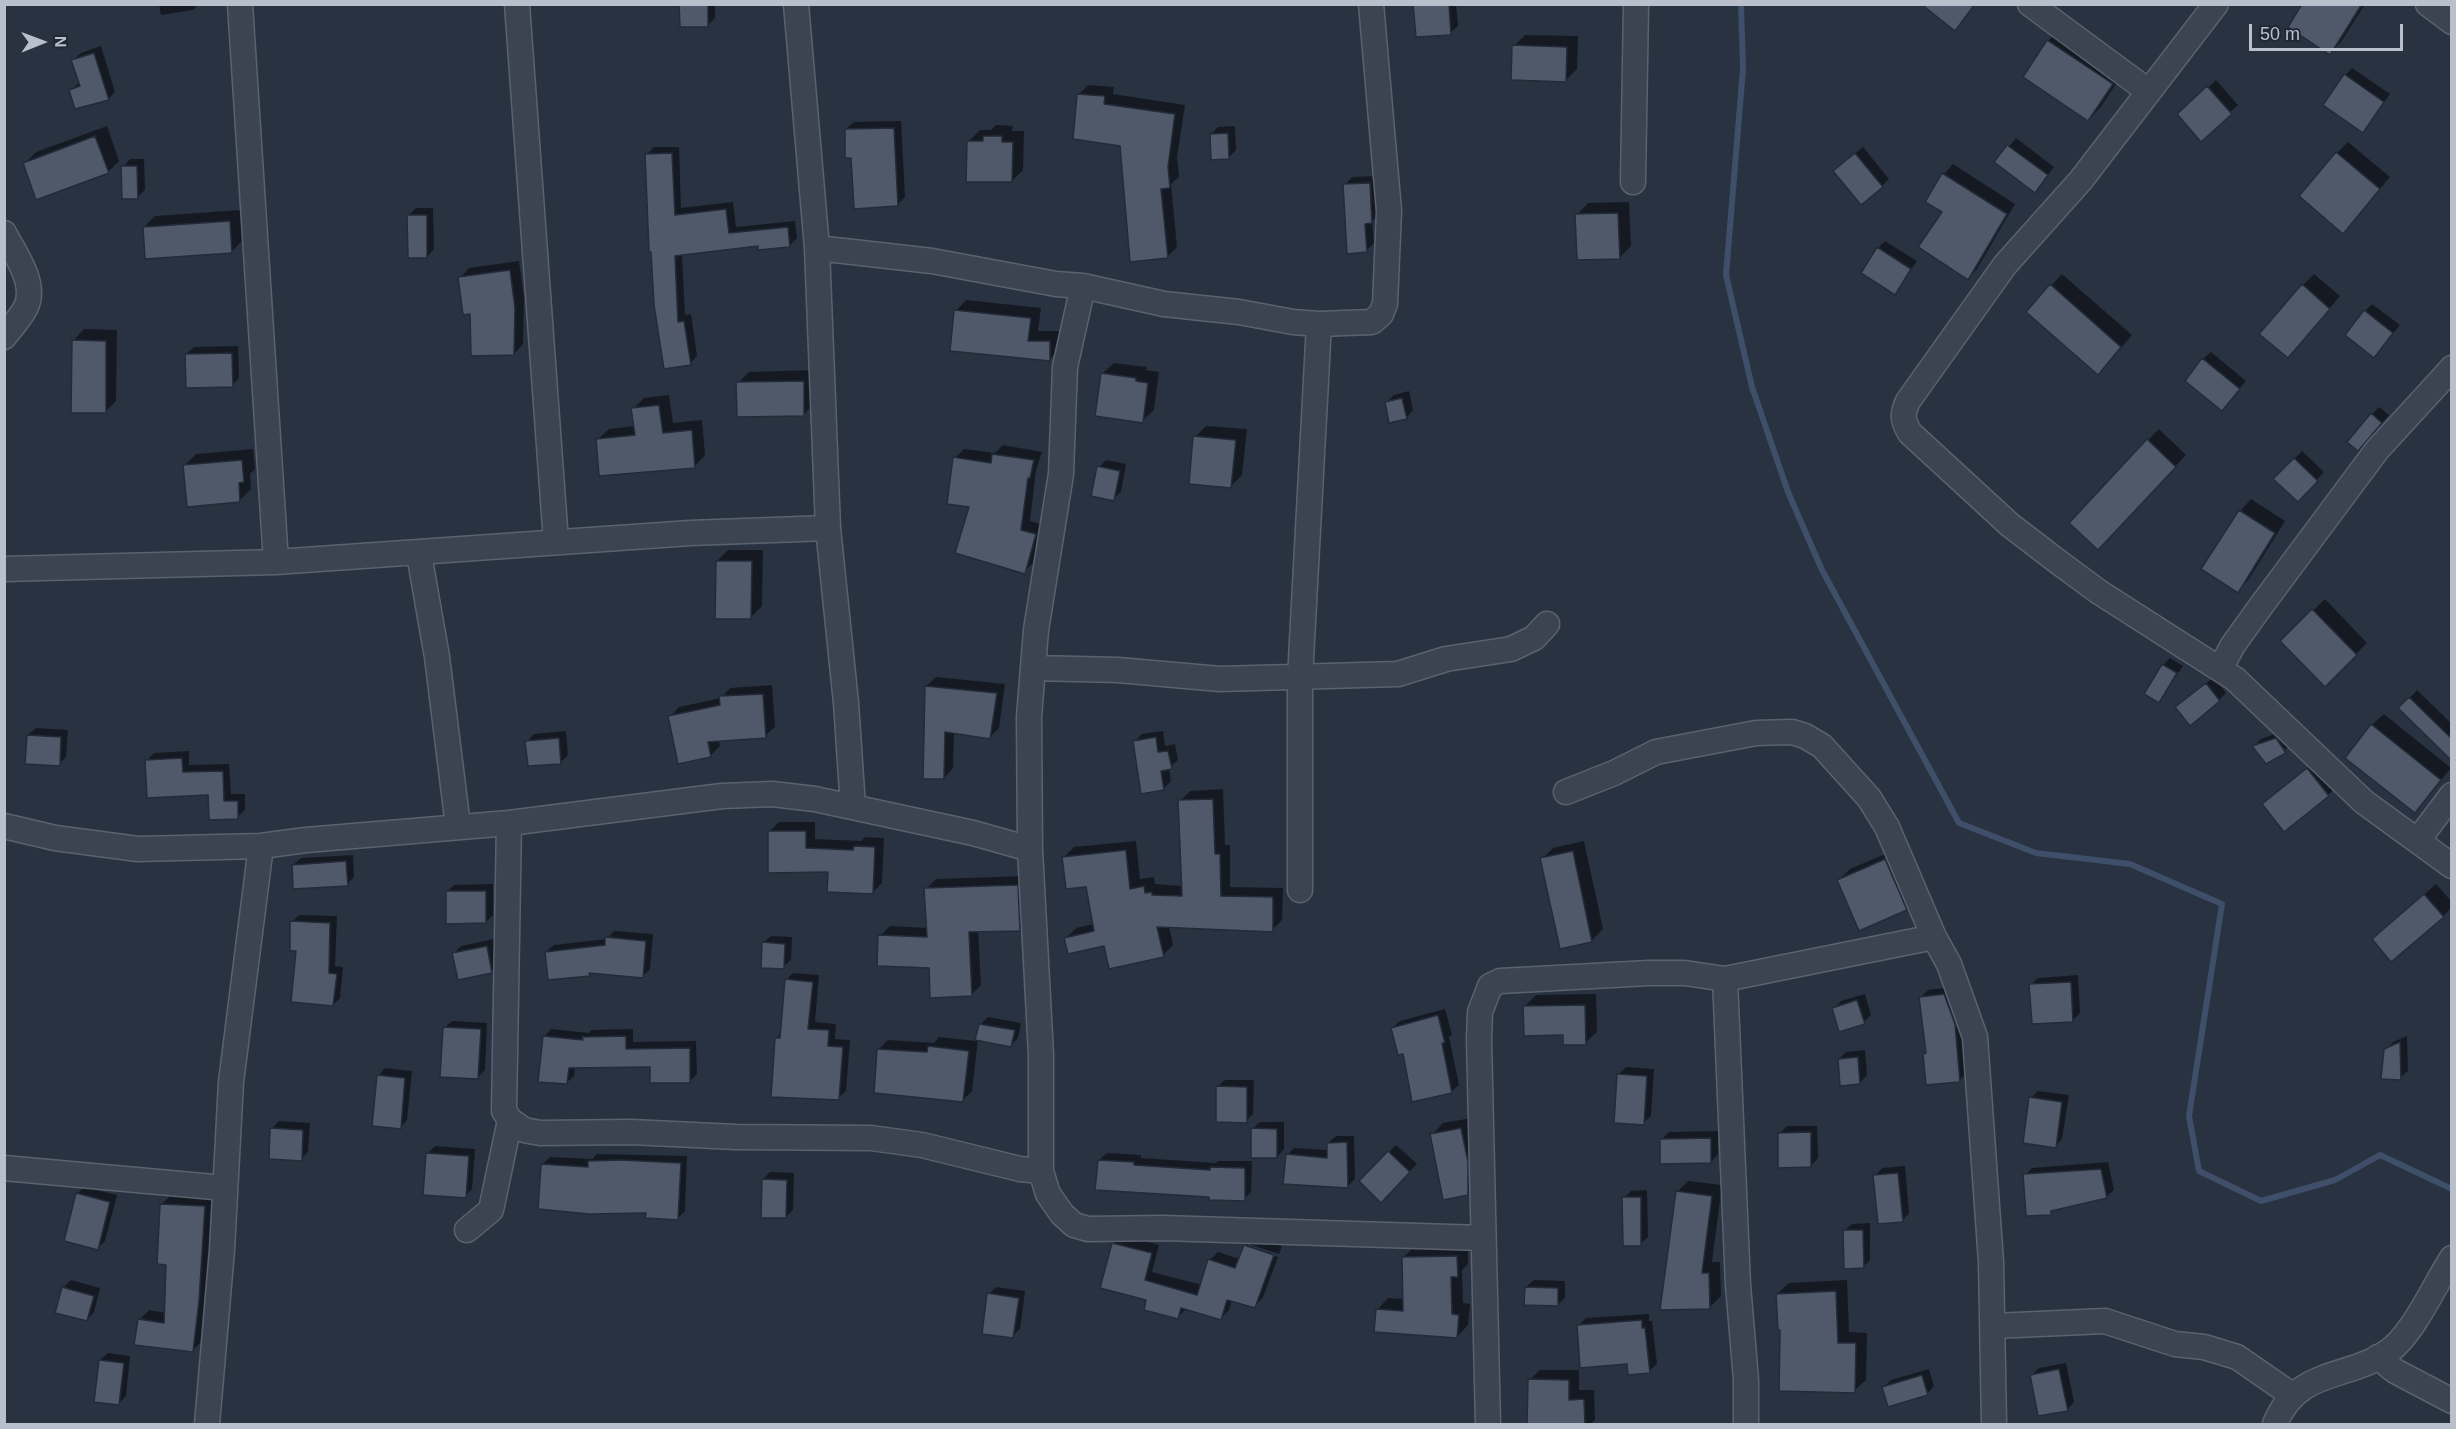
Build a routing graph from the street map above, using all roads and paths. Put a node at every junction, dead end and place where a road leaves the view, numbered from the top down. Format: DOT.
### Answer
graph roads {
  1 [pos="240,4"];
  2 [pos="517,4"];
  3 [pos="796,4"];
  4 [pos="1371,4"];
  5 [pos="1636,4"];
  6 [pos="2030,4"];
  7 [pos="2216,4"];
  8 [pos="2428,4"];
  9 [pos="2451,22"];
  10 [pos="2148,91"];
  11 [pos="1633,182"];
  12 [pos="4,233"];
  13 [pos="817,248"];
  14 [pos="1083,286"];
  15 [pos="1319,324"];
  16 [pos="4,338"];
  17 [pos="2451,368"];
  18 [pos="828,528"];
  19 [pos="556,542"];
  20 [pos="419,554"];
  21 [pos="276,562"];
  22 [pos="4,569"];
  23 [pos="1547,624"];
  24 [pos="1034,669"];
  25 [pos="2220,669"];
  26 [pos="1299,678"];
  27 [pos="1566,792"];
  28 [pos="2451,795"];
  29 [pos="853,807"];
  30 [pos="509,823"];
  31 [pos="4,826"];
  32 [pos="458,826"];
  33 [pos="2418,840"];
  34 [pos="261,846"];
  35 [pos="1030,849"];
  36 [pos="2451,866"];
  37 [pos="1300,890"];
  38 [pos="1934,937"];
  39 [pos="1725,979"];
  40 [pos="510,1120"];
  41 [pos="4,1168"];
  42 [pos="1041,1171"];
  43 [pos="225,1188"];
  44 [pos="467,1230"];
  45 [pos="1483,1238"];
  46 [pos="2451,1258"];
  47 [pos="1994,1326"];
  48 [pos="2378,1358"];
  49 [pos="2292,1395"];
  50 [pos="2451,1401"];
  51 [pos="207,1425"];
  52 [pos="1488,1425"];
  53 [pos="1746,1425"];
  54 [pos="1994,1425"];
  55 [pos="2275,1425"];
  1 -- 21 [label="street"];
  2 -- 19 [label="street"];
  3 -- 13 [label="street"];
  4 -- 15 [label="street"];
  5 -- 11 [label="street"];
  6 -- 10 [label="street"];
  7 -- 10 [label="street"];
  8 -- 9 [label="street"];
  10 -- 25 [label="street"];
  12 -- 16 [label="street"];
  13 -- 14 [label="street"];
  13 -- 18 [label="street"];
  14 -- 15 [label="street"];
  14 -- 24 [label="street"];
  15 -- 26 [label="street"];
  17 -- 25 [label="street"];
  18 -- 19 [label="street"];
  18 -- 29 [label="street"];
  19 -- 20 [label="street"];
  20 -- 21 [label="street"];
  20 -- 32 [label="street"];
  21 -- 22 [label="street"];
  23 -- 26 [label="street"];
  24 -- 26 [label="street"];
  24 -- 35 [label="street"];
  25 -- 33 [label="street"];
  26 -- 37 [label="street"];
  27 -- 38 [label="street"];
  28 -- 33 [label="street"];
  29 -- 30 [label="street"];
  29 -- 35 [label="street"];
  30 -- 32 [label="street"];
  30 -- 40 [label="street"];
  31 -- 34 [label="street"];
  32 -- 34 [label="street"];
  33 -- 36 [label="street"];
  34 -- 43 [label="street"];
  35 -- 42 [label="street"];
  38 -- 39 [label="street"];
  38 -- 47 [label="street"];
  39 -- 45 [label="street"];
  39 -- 53 [label="street"];
  40 -- 42 [label="street"];
  40 -- 44 [label="street"];
  41 -- 43 [label="street"];
  42 -- 45 [label="street"];
  43 -- 51 [label="street"];
  45 -- 52 [label="street"];
  46 -- 48 [label="street"];
  47 -- 49 [label="street"];
  47 -- 54 [label="street"];
  48 -- 49 [label="street"];
  48 -- 50 [label="street"];
  49 -- 55 [label="street"];
}
